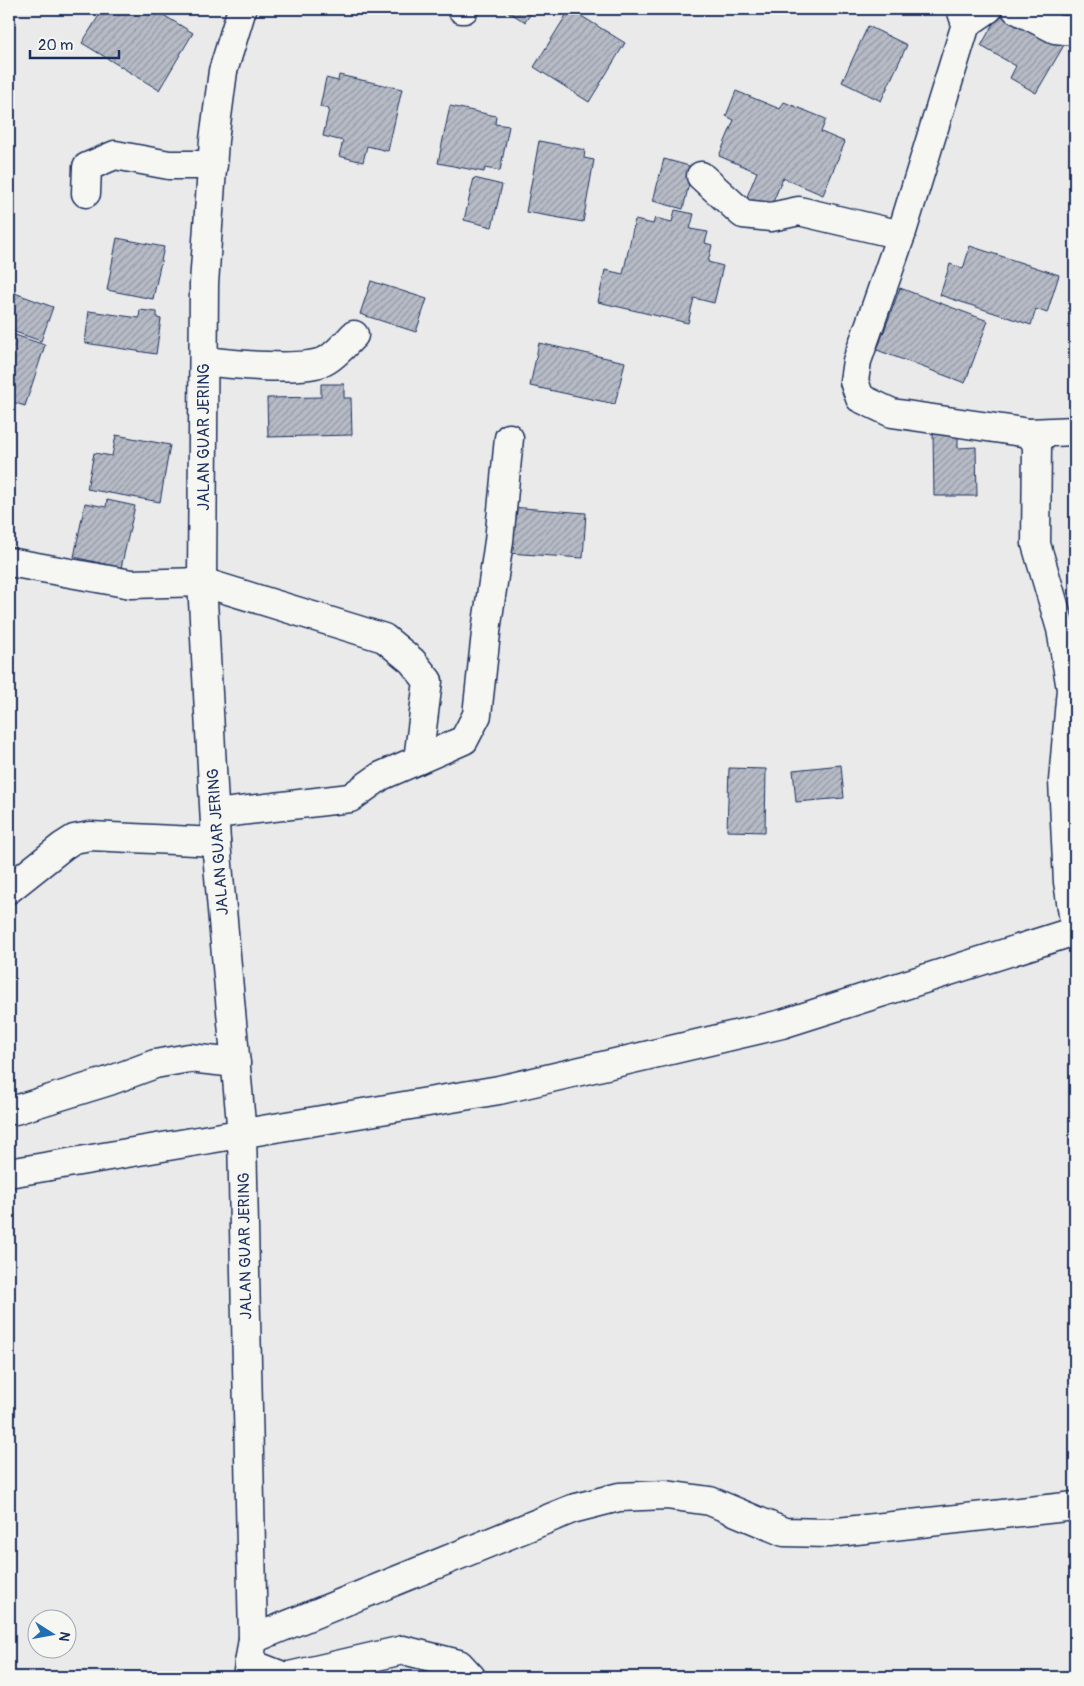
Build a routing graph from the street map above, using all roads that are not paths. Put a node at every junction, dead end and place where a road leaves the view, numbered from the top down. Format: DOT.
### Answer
graph roads {
  1 [pos="242,9"];
  2 [pos="988,9"];
  3 [pos="1016,9"];
  4 [pos="963,16"];
  5 [pos="1075,31"];
  6 [pos="213,165"];
  7 [pos="701,176"];
  8 [pos="86,193"];
  9 [pos="901,235"];
  10 [pos="354,336"];
  11 [pos="204,361"];
  12 [pos="1075,431"];
  13 [pos="1029,433"];
  14 [pos="509,438"];
  15 [pos="9,562"];
  16 [pos="202,582"];
  17 [pos="418,760"];
  18 [pos="215,814"];
  19 [pos="216,842"];
  20 [pos="9,889"];
  21 [pos="1075,929"];
  22 [pos="236,1063"];
  23 [pos="15,1110"];
  24 [pos="242,1135"];
  25 [pos="9,1173"];
  26 [pos="1075,1506"];
  27 [pos="250,1660"];
  28 [pos="471,1677"];
  1 -- 6 [label="street, JALAN GUAR JERING"];
  2 -- 4 [label="street"];
  3 -- 5 [label="street"];
  4 -- 9 [label="street"];
  6 -- 8 [label="street"];
  6 -- 11 [label="street, JALAN GUAR JERING"];
  7 -- 9 [label="street"];
  9 -- 13 [label="street"];
  10 -- 11 [label="street"];
  11 -- 16 [label="street, JALAN GUAR JERING"];
  12 -- 13 [label="street"];
  13 -- 21 [label="street"];
  14 -- 17 [label="street"];
  15 -- 16 [label="street"];
  16 -- 17 [label="street"];
  16 -- 18 [label="street, JALAN GUAR JERING"];
  17 -- 18 [label="street"];
  18 -- 19 [label="street, JALAN GUAR JERING"];
  19 -- 20 [label="street"];
  19 -- 22 [label="street, JALAN GUAR JERING"];
  21 -- 24 [label="street"];
  22 -- 23 [label="street"];
  22 -- 24 [label="street, JALAN GUAR JERING"];
  24 -- 25 [label="street"];
  24 -- 27 [label="street, JALAN GUAR JERING"];
  26 -- 27 [label="street"];
  27 -- 28 [label="street"];
}
